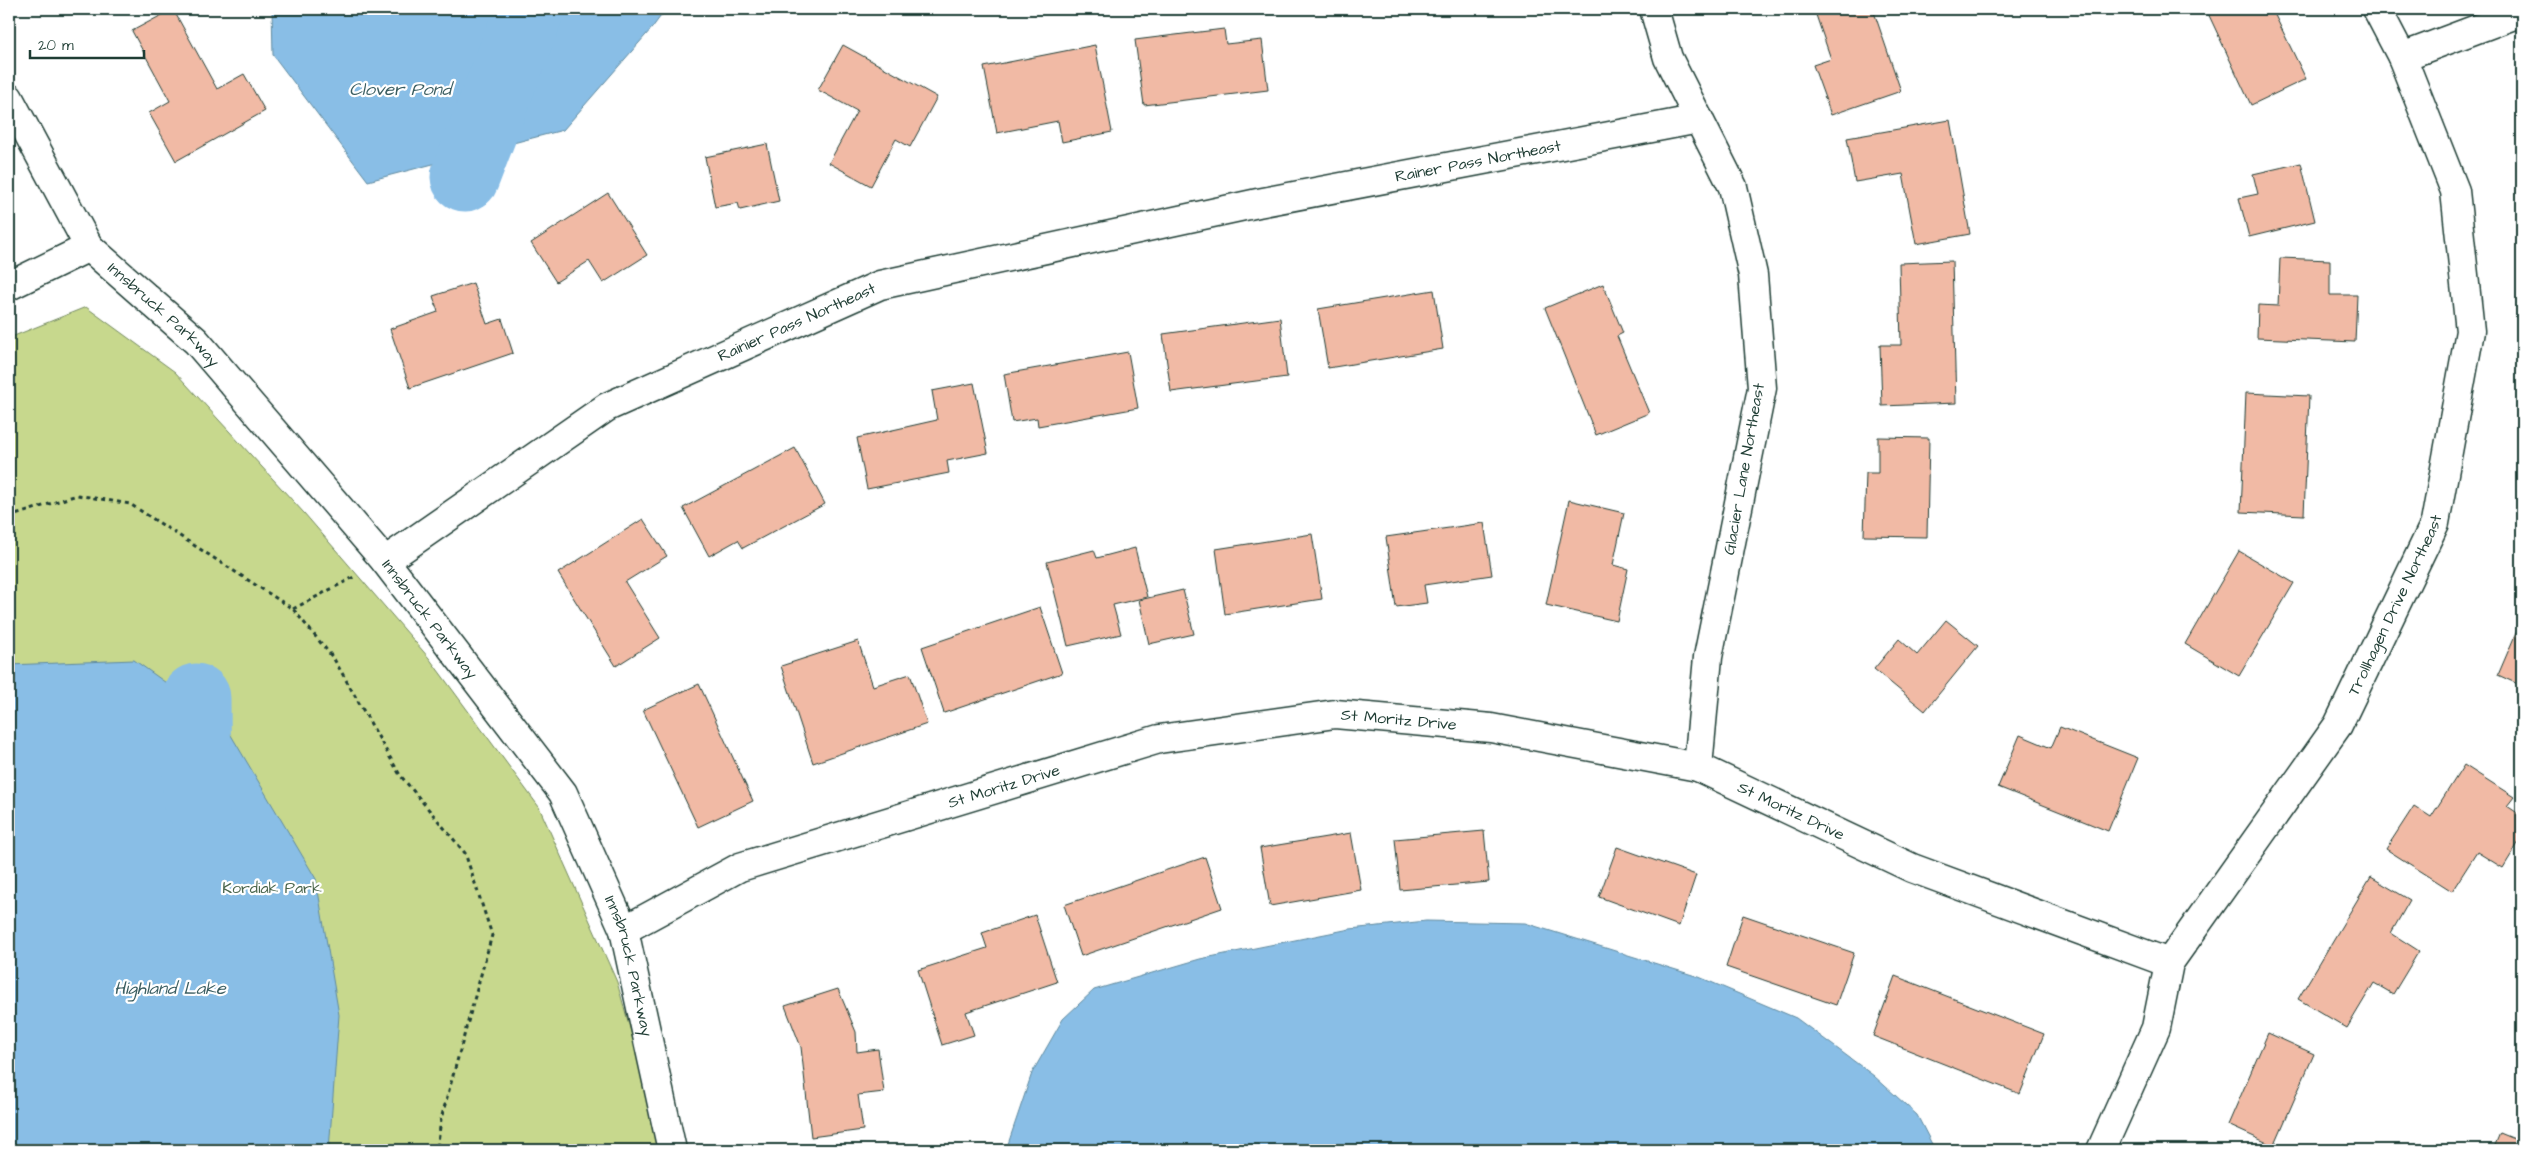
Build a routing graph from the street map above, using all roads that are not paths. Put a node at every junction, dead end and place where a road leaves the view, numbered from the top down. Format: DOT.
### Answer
graph roads {
  1 [pos="1654,9"];
  2 [pos="2377,9"];
  3 [pos="2522,12"];
  4 [pos="2402,57"];
  5 [pos="9,98"];
  6 [pos="1698,119"];
  7 [pos="1258,204"];
  8 [pos="89,247"];
  9 [pos="9,286"];
  10 [pos="385,561"];
  11 [pos="1698,767"];
  12 [pos="624,930"];
  13 [pos="2169,963"];
  14 [pos="672,1150"];
  15 [pos="2102,1150"];
  1 -- 6 [label="street, Glacier Lane Northeast"];
  2 -- 4 [label="street, Trollhagen Drive Northeast"];
  3 -- 4 [label="street"];
  4 -- 13 [label="street, Trollhagen Drive Northeast"];
  5 -- 8 [label="street"];
  6 -- 7 [label="street, Rainer Pass Northeast"];
  6 -- 11 [label="street, Glacier Lane Northeast"];
  7 -- 10 [label="street, Rainier Pass Northeast"];
  8 -- 9 [label="street"];
  8 -- 10 [label="street, Innsbruck Parkway"];
  10 -- 12 [label="street, Innsbruck Parkway"];
  11 -- 12 [label="street, St Moritz Drive"];
  11 -- 13 [label="street, St Moritz Drive"];
  12 -- 14 [label="street, Innsbruck Parkway"];
  13 -- 15 [label="street, Trollhagen Drive Northeast"];
}
